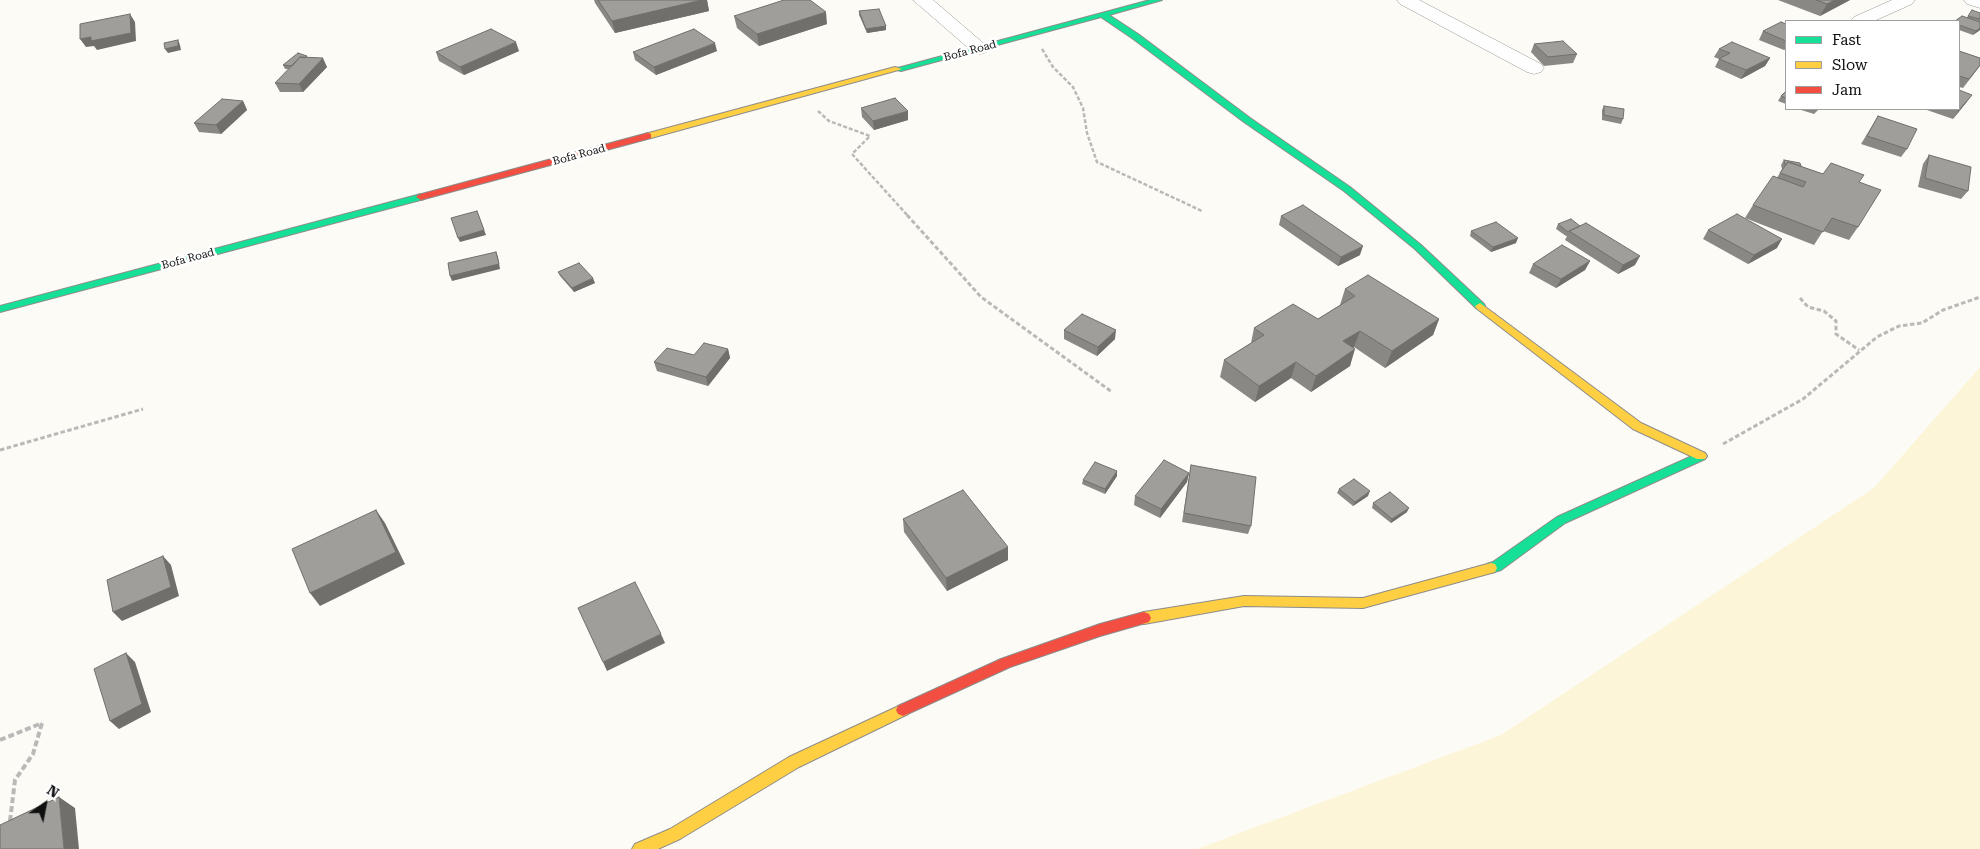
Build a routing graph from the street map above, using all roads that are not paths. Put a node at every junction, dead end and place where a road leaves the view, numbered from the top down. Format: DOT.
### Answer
graph roads {
  1 [pos="922,0"];
  2 [pos="1158,0"];
  3 [pos="1406,0"];
  4 [pos="1906,0"];
  5 [pos="1973,0"];
  6 [pos="1980,3"];
  7 [pos="1103,15"];
  8 [pos="1862,20"];
  9 [pos="980,48"];
  10 [pos="1534,68"];
  11 [pos="0,309"];
  12 [pos="640,849"];
  1 -- 9 [label="street"];
  2 -- 7 [label="street, Bofa Road"];
  3 -- 10 [label="street"];
  4 -- 8 [label="street"];
  5 -- 6 [label="street"];
  7 -- 9 [label="street, Bofa Road"];
  7 -- 12 [label="street"];
  9 -- 11 [label="street, Bofa Road"];
}
